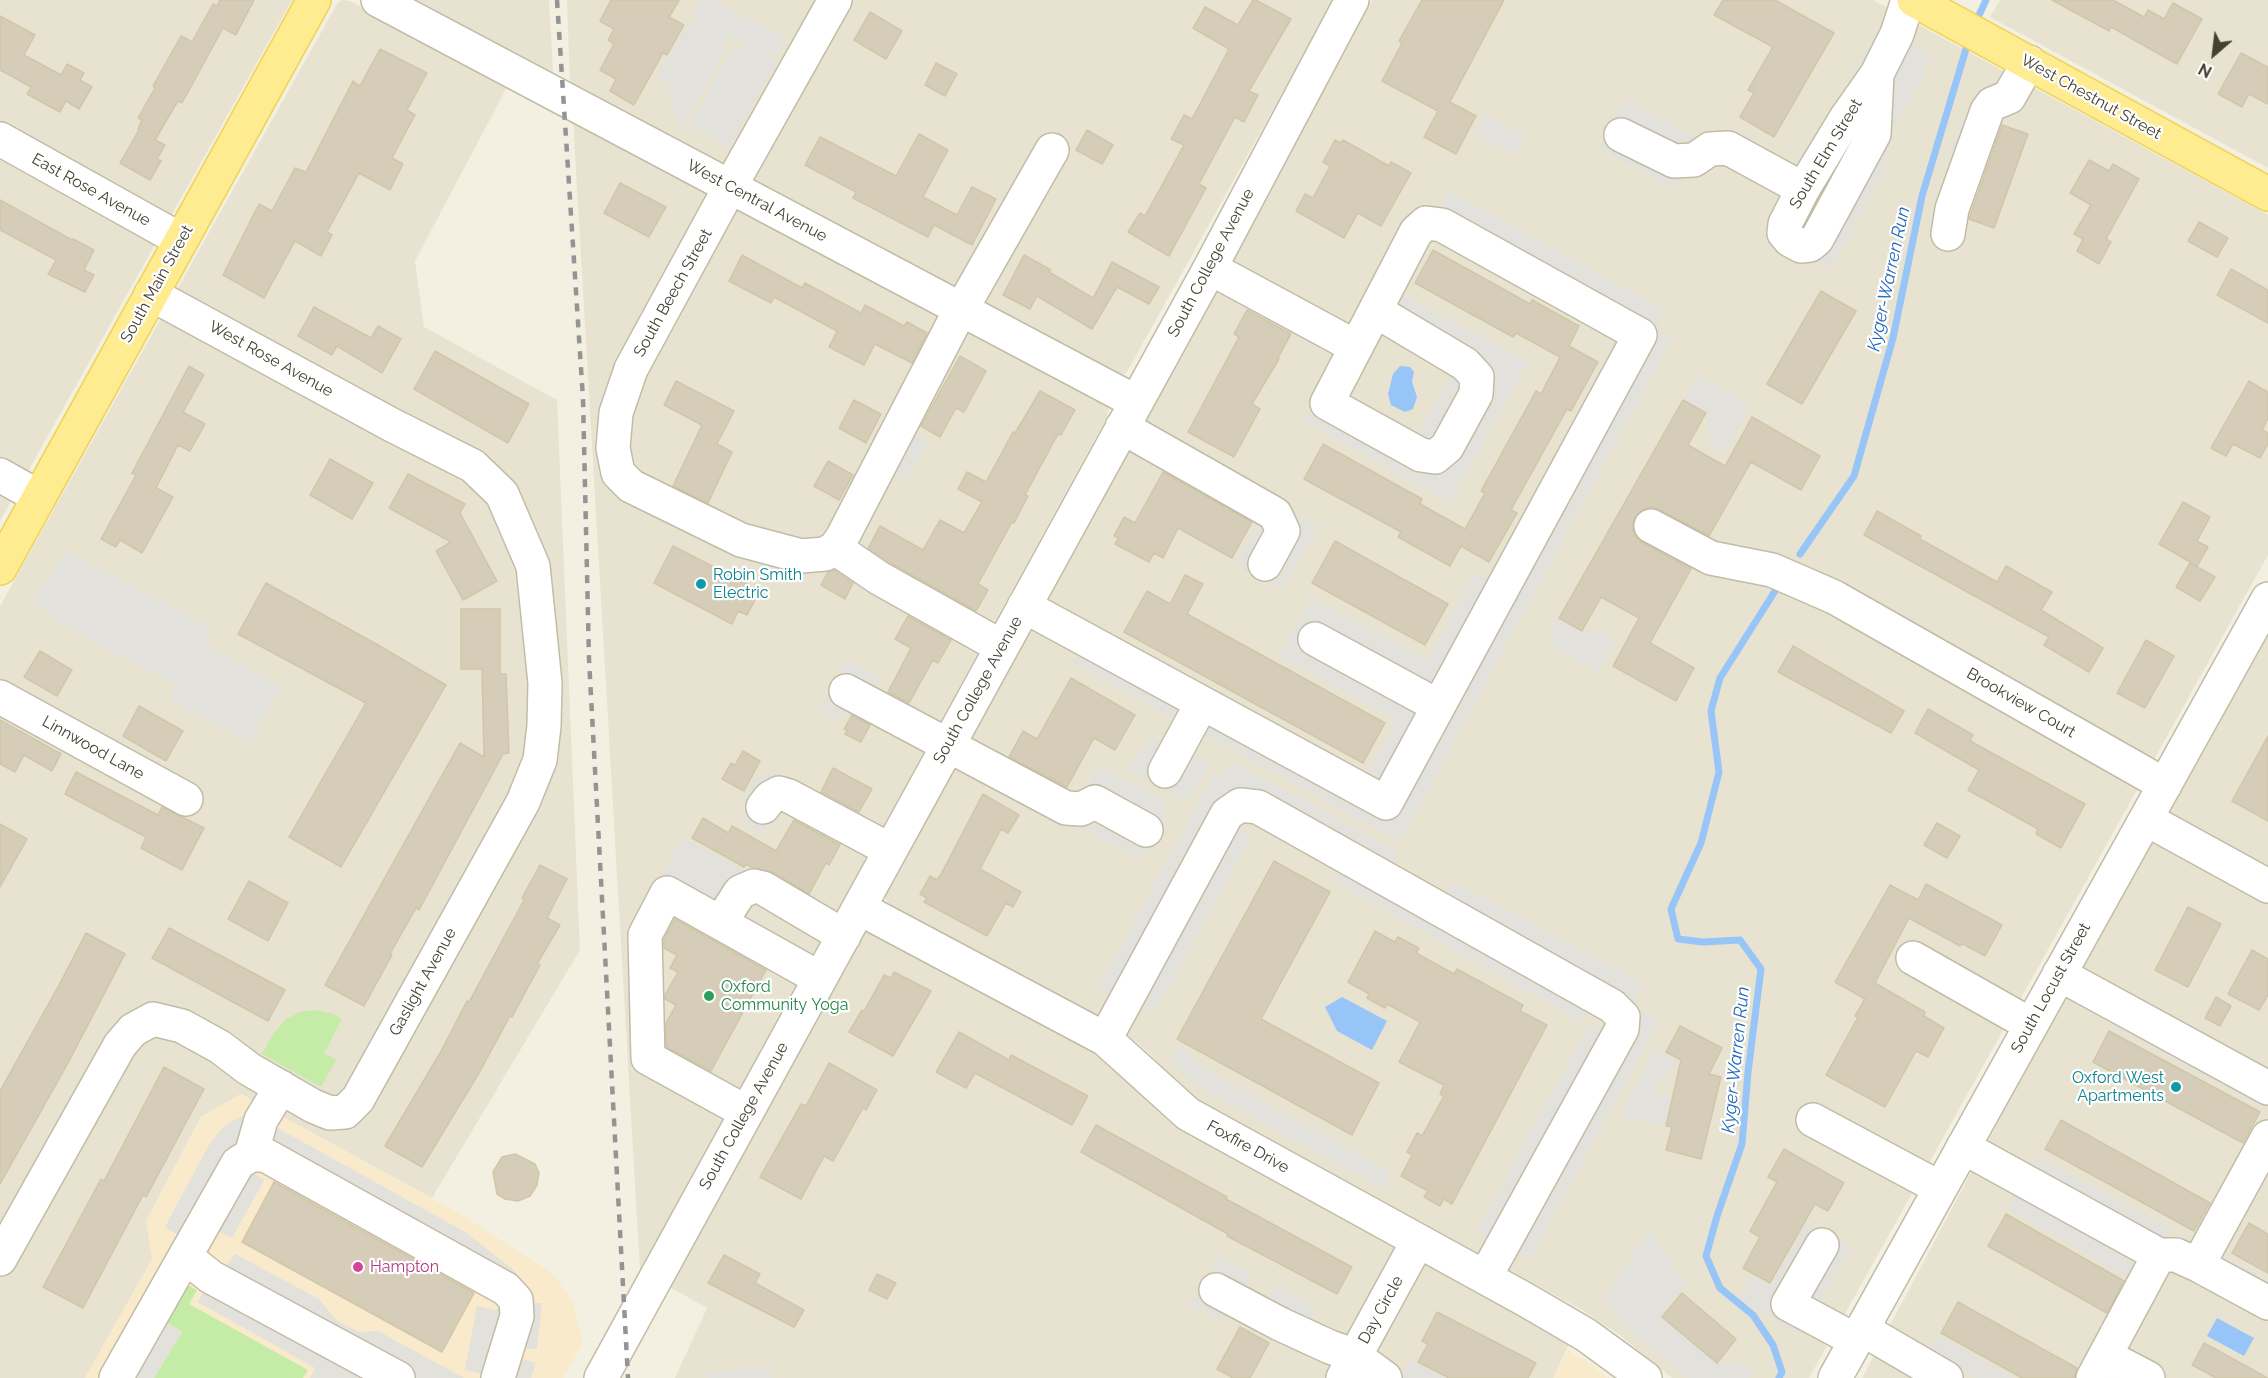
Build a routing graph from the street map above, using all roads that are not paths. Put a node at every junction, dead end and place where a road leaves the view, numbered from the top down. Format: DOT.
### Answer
graph roads {
  1 [pos="315,0"];
  2 [pos="378,0"];
  3 [pos="835,0"];
  4 [pos="1352,0"];
  5 [pos="1919,2"];
  6 [pos="2029,62"];
  7 [pos="1877,74"];
  8 [pos="1622,135"];
  9 [pos="0,139"];
  10 [pos="1052,150"];
  11 [pos="730,187"];
  12 [pos="1803,189"];
  13 [pos="2268,194"];
  14 [pos="1948,234"];
  15 [pos="182,240"];
  16 [pos="1210,268"];
  17 [pos="151,294"];
  18 [pos="962,310"];
  19 [pos="1376,311"];
  20 [pos="1356,347"];
  21 [pos="1129,415"];
  22 [pos="390,424"];
  23 [pos="0,475"];
  24 [pos="39,497"];
  25 [pos="1651,526"];
  26 [pos="835,548"];
  27 [pos="1265,564"];
  28 [pos="0,568"];
  29 [pos="2268,599"];
  30 [pos="1024,606"];
  31 [pos="1315,639"];
  32 [pos="1002,647"];
  33 [pos="846,691"];
  34 [pos="0,697"];
  35 [pos="1202,703"];
  36 [pos="1438,706"];
  37 [pos="948,746"];
  38 [pos="1165,771"];
  39 [pos="2165,785"];
  40 [pos="186,799"];
  41 [pos="763,807"];
  42 [pos="2146,819"];
  43 [pos="1146,830"];
  44 [pos="890,850"];
  45 [pos="2268,886"];
  46 [pos="721,922"];
  47 [pos="851,922"];
  48 [pos="1913,958"];
  49 [pos="2059,974"];
  50 [pos="819,978"];
  51 [pos="2031,1025"];
  52 [pos="1105,1039"];
  53 [pos="281,1087"];
  54 [pos="2268,1089"];
  55 [pos="746,1112"];
  56 [pos="1813,1120"];
  57 [pos="2268,1137"];
  58 [pos="1963,1147"];
  59 [pos="251,1155"];
  60 [pos="1940,1188"];
  61 [pos="1418,1241"];
  62 [pos="1822,1245"];
  63 [pos="2159,1255"];
  64 [pos="186,1257"];
  65 [pos="0,1259"];
  66 [pos="2198,1265"];
  67 [pos="1485,1277"];
  68 [pos="1216,1290"];
  69 [pos="2268,1303"];
  70 [pos="1858,1335"];
  71 [pos="351,1367"];
  72 [pos="1349,1367"];
  73 [pos="2100,1367"];
  74 [pos="116,1378"];
  75 [pos="398,1378"];
  76 [pos="498,1378"];
  77 [pos="601,1378"];
  78 [pos="1385,1378"];
  79 [pos="1645,1378"];
  80 [pos="1834,1378"];
  81 [pos="1946,1378"];
  82 [pos="2148,1378"];
  1 -- 15 [label="main road, South Main Street"];
  2 -- 11 [label="street, West Central Avenue"];
  3 -- 11 [label="street, South Beech Street"];
  4 -- 16 [label="street, South College Avenue"];
  5 -- 6 [label="main road, West Chestnut Street"];
  5 -- 7 [label="street, South Elm Street"];
  6 -- 13 [label="main road, West Chestnut Street"];
  6 -- 14 [label="street"];
  7 -- 12 [label="street, South Elm Street"];
  7 -- 12 [label="street, South Elm Street"];
  8 -- 12 [label="street"];
  9 -- 15 [label="street, East Rose Avenue"];
  10 -- 18 [label="street"];
  11 -- 18 [label="street, West Central Avenue"];
  11 -- 26 [label="street, South Beech Street"];
  15 -- 17 [label="main road, South Main Street"];
  16 -- 20 [label="street"];
  16 -- 21 [label="street, South College Avenue"];
  17 -- 22 [label="street, West Rose Avenue"];
  17 -- 24 [label="main road, South Main Street"];
  18 -- 21 [label="street, West Central Avenue"];
  18 -- 26 [label="street"];
  19 -- 20 [label="street"];
  19 -- 20 [label="street"];
  19 -- 36 [label="street"];
  21 -- 27 [label="street, West Central Avenue"];
  21 -- 30 [label="street, South College Avenue"];
  22 -- 53 [label="street, Gaslight Avenue"];
  23 -- 24 [label="street"];
  24 -- 28 [label="main road, South Main Street"];
  25 -- 39 [label="street, Brookview Court"];
  26 -- 32 [label="street"];
  29 -- 39 [label="street, South Locust Street"];
  30 -- 32 [label="street, South College Avenue"];
  30 -- 35 [label="street"];
  31 -- 36 [label="street"];
  32 -- 37 [label="street, South College Avenue"];
  33 -- 37 [label="street"];
  34 -- 40 [label="street, Linnwood Lane"];
  35 -- 36 [label="street"];
  35 -- 38 [label="street"];
  37 -- 43 [label="street"];
  37 -- 44 [label="street, South College Avenue"];
  39 -- 42 [label="street, South Locust Street"];
  41 -- 44 [label="street"];
  42 -- 45 [label="street"];
  42 -- 49 [label="street, South Locust Street"];
  44 -- 47 [label="street, South College Avenue"];
  46 -- 47 [label="street, Foxfire Drive"];
  46 -- 50 [label="street"];
  46 -- 55 [label="street"];
  47 -- 50 [label="street, South College Avenue"];
  47 -- 52 [label="street, Foxfire Drive"];
  48 -- 51 [label="street"];
  49 -- 51 [label="street, South Locust Street"];
  49 -- 54 [label="street"];
  50 -- 55 [label="street, South College Avenue"];
  51 -- 58 [label="street, South Locust Street"];
  52 -- 61 [label="street, Foxfire Drive"];
  52 -- 67 [label="street"];
  53 -- 59 [label="street"];
  53 -- 65 [label="street, Gaslight Avenue"];
  55 -- 77 [label="street, South College Avenue"];
  56 -- 60 [label="street"];
  57 -- 66 [label="street"];
  58 -- 60 [label="street, South Locust Street"];
  58 -- 63 [label="street"];
  59 -- 64 [label="street"];
  59 -- 76 [label="street"];
  60 -- 70 [label="street, South Locust Street"];
  61 -- 67 [label="street, Foxfire Drive"];
  61 -- 72 [label="street, Day Circle"];
  62 -- 70 [label="street"];
  63 -- 66 [label="street"];
  63 -- 73 [label="street"];
  64 -- 71 [label="street"];
  64 -- 74 [label="street"];
  66 -- 69 [label="street"];
  67 -- 79 [label="street, Foxfire Drive"];
  68 -- 72 [label="street"];
  70 -- 80 [label="street, South Locust Street"];
  70 -- 81 [label="street"];
  71 -- 75 [label="street"];
  72 -- 78 [label="street"];
  73 -- 82 [label="street"];
}
